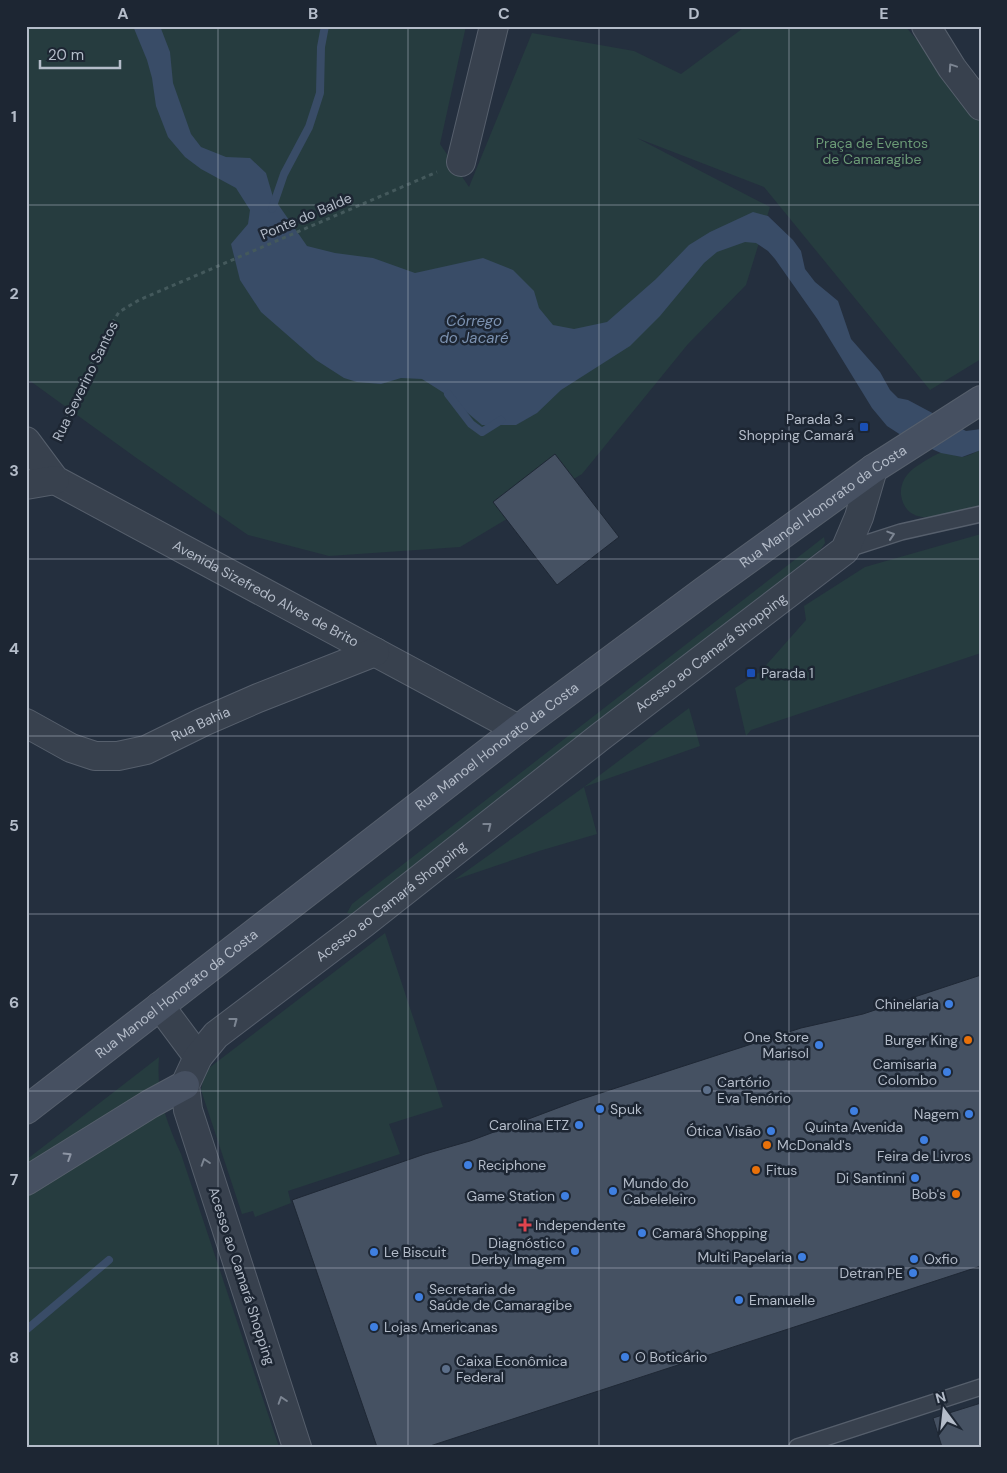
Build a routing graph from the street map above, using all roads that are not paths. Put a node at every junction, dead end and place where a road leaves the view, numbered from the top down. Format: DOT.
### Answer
graph roads {
  1 [pos="494,26"];
  2 [pos="926,26"];
  3 [pos="981,106"];
  4 [pos="461,162"];
  5 [pos="972,406"];
  6 [pos="26,441"];
  7 [pos="873,470"];
  8 [pos="49,472"];
  9 [pos="26,485"];
  10 [pos="981,514"];
  11 [pos="845,550"];
  12 [pos="375,652"];
  13 [pos="26,723"];
  14 [pos="518,729"];
  15 [pos="160,1006"];
  16 [pos="198,1057"];
  17 [pos="185,1085"];
  18 [pos="26,1110"];
  19 [pos="26,1181"];
  20 [pos="981,1387"];
  21 [pos="297,1447"];
  22 [pos="797,1447"];
  1 -- 4 [label="street"];
  3 -- 2 [label="street, one-way"];
  5 -- 7 [label="street, Rua Manoel Honorato da Costa"];
  6 -- 8 [label="street, Avenida Sizefredo Alves de Brito"];
  7 -- 11 [label="street, Acesso ao Camará Shopping"];
  7 -- 14 [label="street, Rua Manoel Honorato da Costa"];
  8 -- 9 [label="street"];
  8 -- 12 [label="street, Avenida Sizefredo Alves de Brito"];
  11 -- 10 [label="lane, one-way"];
  16 -- 11 [label="street, Acesso ao Camará Shopping, one-way"];
  12 -- 13 [label="street, Rua Bahia"];
  12 -- 14 [label="street, Avenida Sizefredo Alves de Brito"];
  14 -- 15 [label="street, Rua Manoel Honorato da Costa"];
  15 -- 16 [label="street"];
  15 -- 18 [label="street, Rua Manoel Honorato da Costa"];
  16 -- 17 [label="street, Acesso ao Camará Shopping"];
  19 -- 17 [label="street, one-way"];
  21 -- 17 [label="street, Acesso ao Camará Shopping, one-way"];
  20 -- 22 [label="lane"];
}
